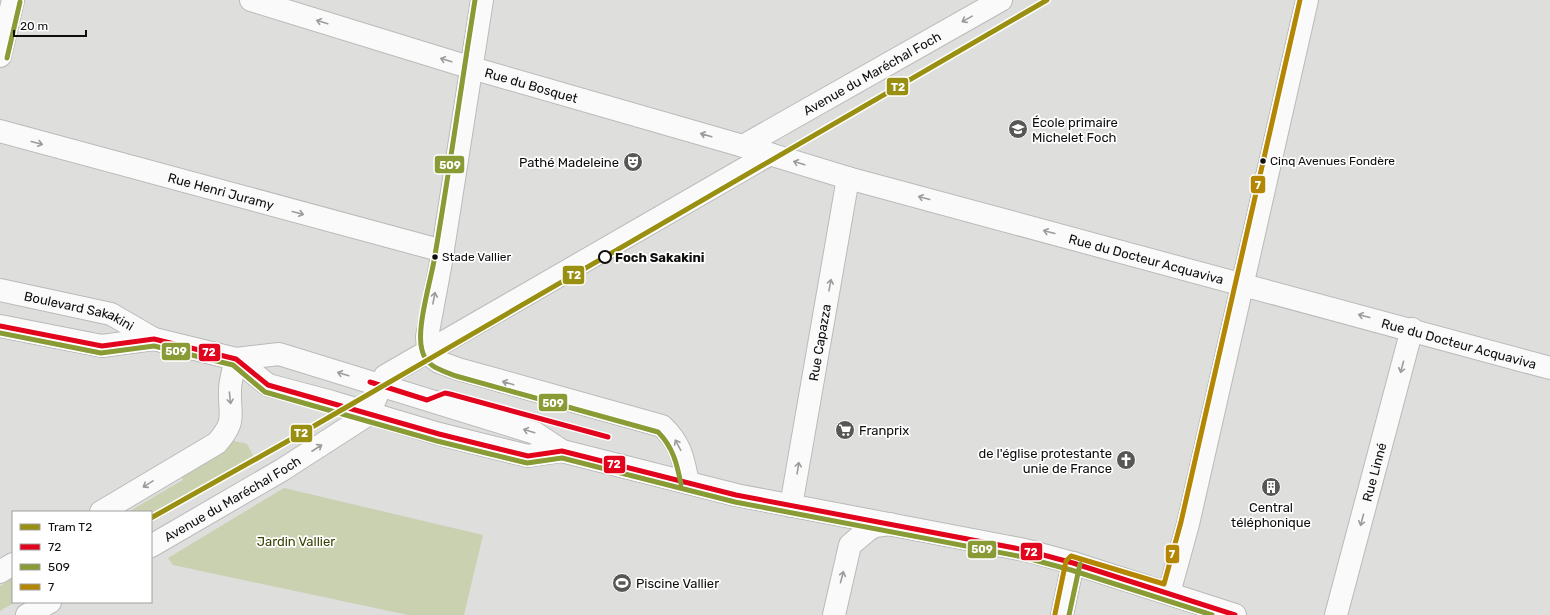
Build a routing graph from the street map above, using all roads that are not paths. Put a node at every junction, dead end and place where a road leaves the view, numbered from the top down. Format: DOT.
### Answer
graph roads {
  1 [pos="13,0"];
  2 [pos="251,0"];
  3 [pos="482,0"];
  4 [pos="1000,0"];
  5 [pos="1307,0"];
  6 [pos="0,56"];
  7 [pos="472,68"];
  8 [pos="0,132"];
  9 [pos="743,146"];
  10 [pos="770,154"];
  11 [pos="848,178"];
  12 [pos="443,251"];
  13 [pos="1242,283"];
  14 [pos="0,290"];
  15 [pos="0,326"];
  16 [pos="1412,329"];
  17 [pos="154,339"];
  18 [pos="428,344"];
  19 [pos="236,360"];
  20 [pos="1550,368"];
  21 [pos="381,386"];
  22 [pos="369,414"];
  23 [pos="562,451"];
  24 [pos="688,483"];
  25 [pos="791,506"];
  26 [pos="103,511"];
  27 [pos="890,524"];
  28 [pos="152,545"];
  29 [pos="1073,563"];
  30 [pos="12,565"];
  31 [pos="0,572"];
  32 [pos="1169,593"];
  33 [pos="48,603"];
  34 [pos="27,615"];
  35 [pos="834,615"];
  36 [pos="1062,615"];
  37 [pos="1235,615"];
  38 [pos="1336,615"];
  1 -- 6 [label="street"];
  7 -- 2 [label="street, Rue du Bosquet, one-way"];
  3 -- 7 [label="street"];
  4 -- 9 [label="street, Avenue du Maréchal Foch, one-way"];
  5 -- 13 [label="street"];
  9 -- 7 [label="street, Rue du Bosquet, one-way"];
  7 -- 12 [label="street"];
  8 -- 12 [label="street, Rue Henri Juramy, one-way"];
  9 -- 10 [label="street, Rue du Docteur Acquaviva"];
  11 -- 10 [label="street, Rue du Docteur Acquaviva, one-way"];
  10 -- 18 [label="street"];
  13 -- 11 [label="street, Rue du Docteur Acquaviva, one-way"];
  25 -- 11 [label="street, Rue Capazza, one-way"];
  18 -- 12 [label="street, one-way"];
  16 -- 13 [label="street, Rue du Docteur Acquaviva, one-way"];
  13 -- 32 [label="street"];
  14 -- 17 [label="street, Boulevard Sakakini"];
  15 -- 17 [label="street, Boulevard Sakakini"];
  16 -- 20 [label="street, Rue du Docteur Acquaviva"];
  16 -- 38 [label="street, Rue Linné, one-way"];
  17 -- 19 [label="street, Boulevard Sakakini"];
  18 -- 21 [label="street"];
  24 -- 18 [label="street, one-way"];
  21 -- 19 [label="street, Boulevard Sakakini, one-way"];
  19 -- 22 [label="street, Boulevard Sakakini"];
  19 -- 26 [label="street, one-way"];
  21 -- 22 [label="street"];
  23 -- 21 [label="street, Boulevard Sakakini, one-way"];
  22 -- 23 [label="street, Boulevard Sakakini"];
  28 -- 22 [label="street, Avenue du Maréchal Foch, one-way"];
  23 -- 24 [label="street"];
  24 -- 25 [label="street"];
  25 -- 27 [label="street"];
  27 -- 29 [label="street"];
  35 -- 27 [label="street, one-way"];
  29 -- 32 [label="street"];
  29 -- 36 [label="street"];
  30 -- 31 [label="street"];
  32 -- 37 [label="street"];
  33 -- 34 [label="street"];
}
